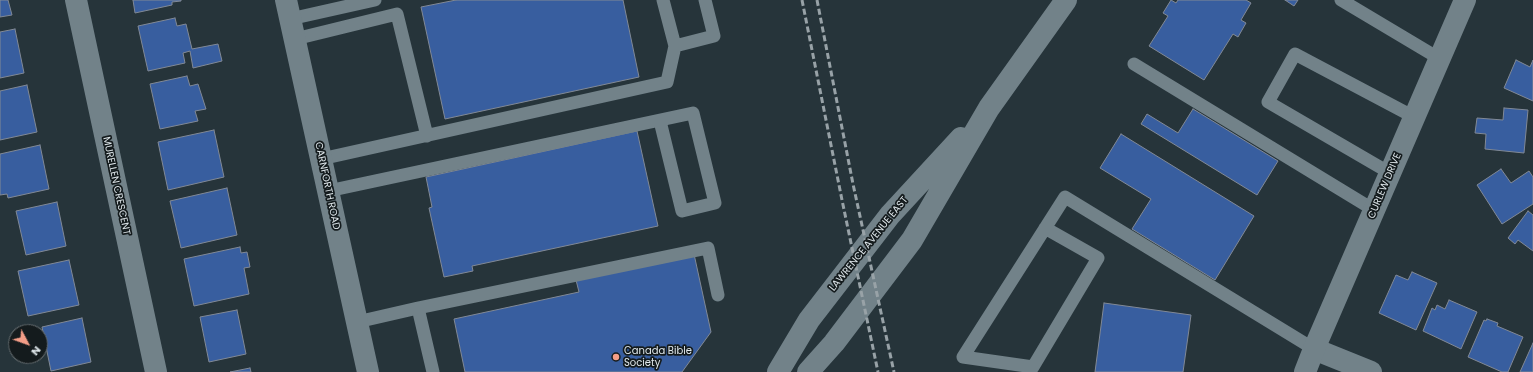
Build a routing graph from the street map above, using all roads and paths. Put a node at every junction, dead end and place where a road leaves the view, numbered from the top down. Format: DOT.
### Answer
graph roads {
  1 [pos="76,0"];
  2 [pos="375,0"];
  3 [pos="663,0"];
  4 [pos="705,0"];
  5 [pos="1066,0"];
  6 [pos="1341,0"];
  7 [pos="1465,0"];
  8 [pos="290,19"];
  9 [pos="675,46"];
  10 [pos="1440,58"];
  11 [pos="1134,64"];
  12 [pos="989,108"];
  13 [pos="1414,117"];
  14 [pos="660,121"];
  15 [pos="427,136"];
  16 [pos="321,159"];
  17 [pos="1390,173"];
  18 [pos="328,190"];
  19 [pos="1374,210"];
  20 [pos="1046,228"];
  21 [pos="718,294"];
  22 [pos="418,308"];
  23 [pos="357,322"];
  24 [pos="1314,349"];
  25 [pos="156,372"];
  26 [pos="368,372"];
  27 [pos="433,372"];
  28 [pos="778,372"];
  29 [pos="808,372"];
  30 [pos="1305,372"];
  31 [pos="1371,372"];
  1 -- 25 [label="street, MURELLEN CRESCENT"];
  2 -- 8 [label="lane"];
  3 -- 9 [label="lane"];
  4 -- 9 [label="lane"];
  5 -- 12 [label="street, LAWRENCE AVENUE EAST"];
  6 -- 10 [label="lane"];
  7 -- 10 [label="street, CURLEW DRIVE"];
  8 -- 15 [label="lane"];
  8 -- 16 [label="street, CARNFORTH ROAD"];
  9 -- 15 [label="lane"];
  10 -- 13 [label="street, CURLEW DRIVE"];
  11 -- 19 [label="lane"];
  12 -- 28 [label="street, LAWRENCE AVENUE EAST"];
  12 -- 29 [label="street, LAWRENCE AVENUE EAST"];
  13 -- 17 [label="street, CURLEW DRIVE"];
  13 -- 17 [label="lane"];
  14 -- 14 [label="lane"];
  14 -- 18 [label="lane"];
  15 -- 16 [label="lane"];
  16 -- 18 [label="street, CARNFORTH ROAD"];
  17 -- 19 [label="street, CURLEW DRIVE"];
  18 -- 23 [label="street, CARNFORTH ROAD"];
  19 -- 24 [label="street, CURLEW DRIVE"];
  20 -- 20 [label="lane"];
  20 -- 24 [label="lane"];
  21 -- 22 [label="lane"];
  22 -- 23 [label="lane"];
  22 -- 27 [label="lane"];
  23 -- 26 [label="street, CARNFORTH ROAD"];
  24 -- 30 [label="street, CURLEW DRIVE"];
  24 -- 31 [label="street"];
}
